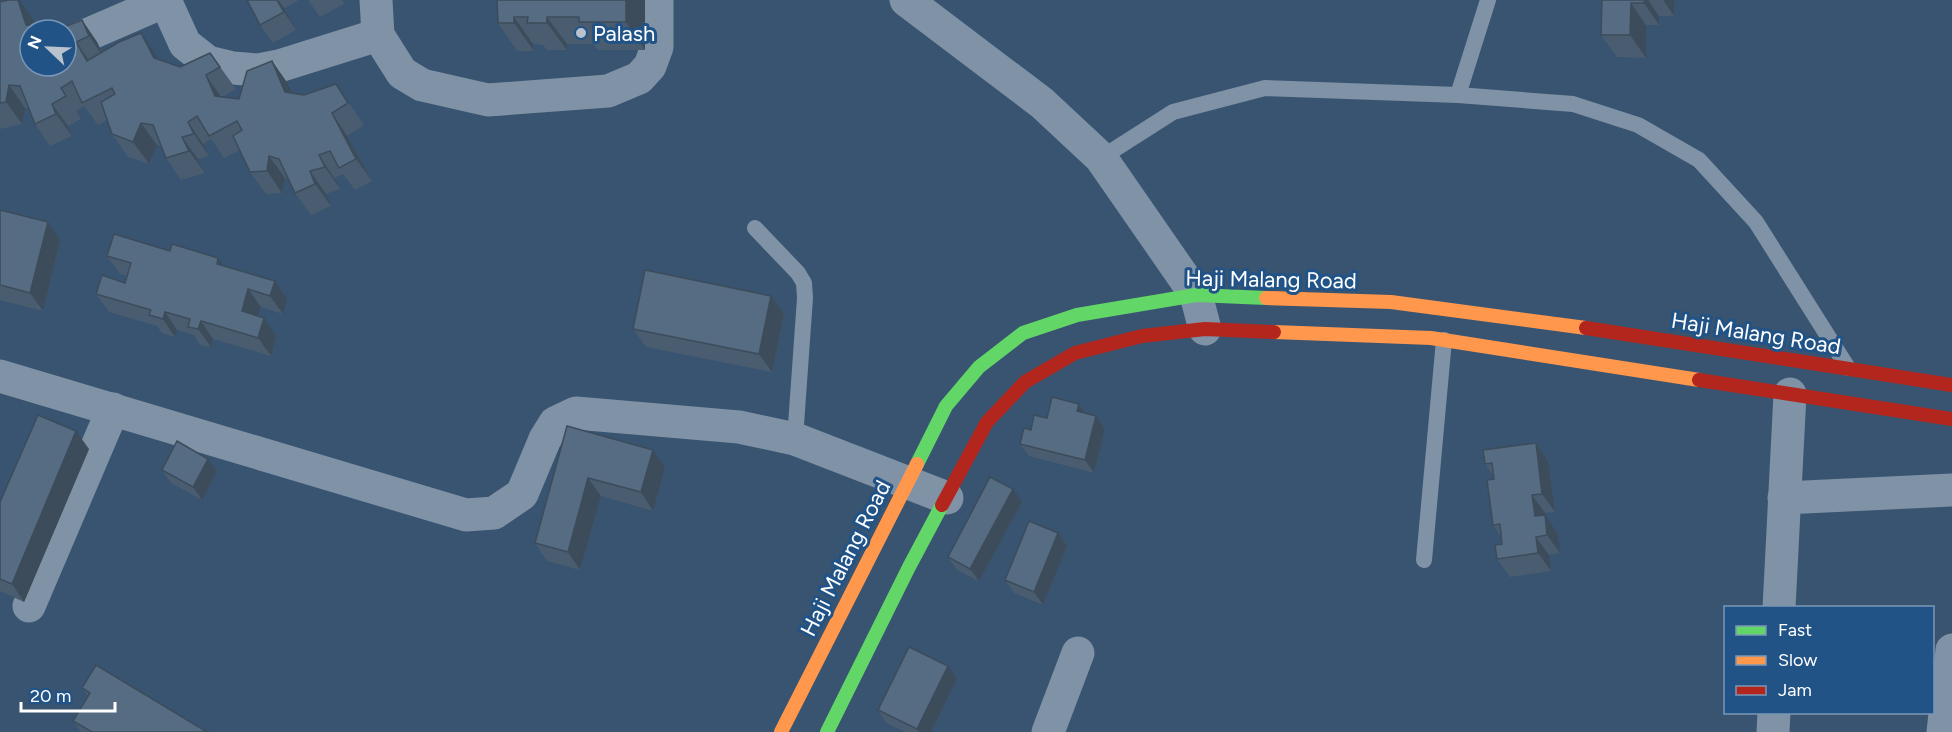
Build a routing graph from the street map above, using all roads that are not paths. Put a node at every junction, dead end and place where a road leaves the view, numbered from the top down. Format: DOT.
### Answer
graph roads {
  1 [pos="165,0"];
  2 [pos="376,0"];
  3 [pos="657,0"];
  4 [pos="906,0"];
  5 [pos="1488,0"];
  6 [pos="378,35"];
  7 [pos="78,39"];
  8 [pos="1458,95"];
  9 [pos="1101,158"];
  10 [pos="755,228"];
  11 [pos="1196,295"];
  12 [pos="1447,325"];
  13 [pos="1204,329"];
  14 [pos="1848,368"];
  15 [pos="0,376"];
  16 [pos="1952,385"];
  17 [pos="1790,394"];
  18 [pos="113,409"];
  19 [pos="1952,419"];
  20 [pos="795,439"];
  21 [pos="908,482"];
  22 [pos="1952,490"];
  23 [pos="947,498"];
  24 [pos="1784,498"];
  25 [pos="1424,560"];
  26 [pos="29,606"];
  27 [pos="1779,606"];
  28 [pos="1952,650"];
  29 [pos="1078,653"];
  30 [pos="1774,714"];
  31 [pos="781,732"];
  32 [pos="826,732"];
  33 [pos="1048,732"];
  34 [pos="1773,732"];
  35 [pos="1943,732"];
  1 -- 6 [label="street"];
  1 -- 7 [label="street"];
  2 -- 6 [label="street"];
  3 -- 6 [label="street"];
  4 -- 9 [label="street"];
  5 -- 8 [label="lane"];
  8 -- 9 [label="lane"];
  8 -- 14 [label="lane"];
  9 -- 11 [label="street"];
  10 -- 20 [label="lane"];
  11 -- 12 [label="main road, Haji Malang Road"];
  11 -- 13 [label="street"];
  11 -- 21 [label="main road, Haji Malang Road"];
  12 -- 13 [label="main road, Haji Malang Road"];
  12 -- 14 [label="main road, Haji Malang Road"];
  12 -- 17 [label="main road, Haji Malang Road"];
  12 -- 25 [label="lane"];
  13 -- 23 [label="main road, Haji Malang Road"];
  14 -- 16 [label="main road, Haji Malang Road"];
  15 -- 18 [label="street"];
  17 -- 19 [label="main road, Haji Malang Road"];
  17 -- 24 [label="street"];
  18 -- 20 [label="street"];
  18 -- 26 [label="street"];
  20 -- 21 [label="street"];
  21 -- 23 [label="street"];
  21 -- 31 [label="main road, Haji Malang Road"];
  22 -- 24 [label="street"];
  23 -- 32 [label="main road, Haji Malang Road"];
  24 -- 27 [label="street"];
  28 -- 35 [label="street"];
  29 -- 33 [label="street"];
  30 -- 34 [label="street"];
}
